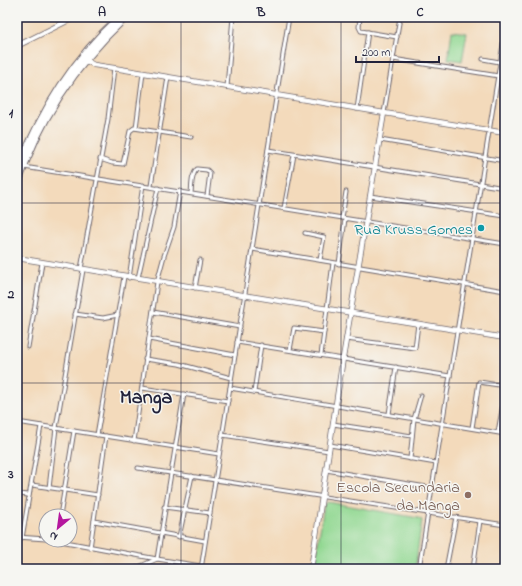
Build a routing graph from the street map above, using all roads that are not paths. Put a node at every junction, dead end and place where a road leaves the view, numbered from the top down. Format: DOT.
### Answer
graph roads {
  1 [pos="75,17"];
  2 [pos="119,17"];
  3 [pos="126,17"];
  4 [pos="233,17"];
  5 [pos="289,17"];
  6 [pos="360,17"];
  7 [pos="400,17"];
  8 [pos="368,32"];
  9 [pos="505,32"];
  10 [pos="397,37"];
  11 [pos="17,46"];
  12 [pos="393,59"];
  13 [pos="483,59"];
  14 [pos="85,60"];
  15 [pos="500,62"];
  16 [pos="505,63"];
  17 [pos="114,68"];
  18 [pos="144,73"];
  19 [pos="498,76"];
  20 [pos="168,77"];
  21 [pos="505,77"];
  22 [pos="227,87"];
  23 [pos="276,95"];
  24 [pos="357,109"];
  25 [pos="384,113"];
  26 [pos="136,128"];
  27 [pos="489,131"];
  28 [pos="160,133"];
  29 [pos="505,133"];
  30 [pos="191,137"];
  31 [pos="380,140"];
  32 [pos="268,150"];
  33 [pos="294,154"];
  34 [pos="485,157"];
  35 [pos="100,159"];
  36 [pos="505,161"];
  37 [pos="24,167"];
  38 [pos="375,168"];
  39 [pos="17,172"];
  40 [pos="97,178"];
  41 [pos="480,184"];
  42 [pos="143,185"];
  43 [pos="17,186"];
  44 [pos="151,186"];
  45 [pos="158,188"];
  46 [pos="505,188"];
  47 [pos="180,191"];
  48 [pos="346,192"];
  49 [pos="191,193"];
  50 [pos="207,196"];
  51 [pos="370,196"];
  52 [pos="259,204"];
  53 [pos="284,208"];
  54 [pos="476,212"];
  55 [pos="505,216"];
  56 [pos="343,218"];
  57 [pos="366,221"];
  58 [pos="305,233"];
  59 [pos="472,238"];
  60 [pos="505,244"];
  61 [pos="252,249"];
  62 [pos="17,258"];
  63 [pos="200,260"];
  64 [pos="320,260"];
  65 [pos="42,263"];
  66 [pos="333,263"];
  67 [pos="339,264"];
  68 [pos="358,267"];
  69 [pos="82,269"];
  70 [pos="126,277"];
  71 [pos="138,279"];
  72 [pos="157,282"];
  73 [pos="464,284"];
  74 [pos="195,288"];
  75 [pos="505,291"];
  76 [pos="244,297"];
  77 [pos="326,310"];
  78 [pos="153,312"];
  79 [pos="75,314"];
  80 [pos="350,314"];
  81 [pos="118,315"];
  82 [pos="418,324"];
  83 [pos="240,327"];
  84 [pos="457,331"];
  85 [pos="324,332"];
  86 [pos="505,338"];
  87 [pos="149,339"];
  88 [pos="346,339"];
  89 [pos="237,342"];
  90 [pos="261,346"];
  91 [pos="28,347"];
  92 [pos="290,350"];
  93 [pos="235,354"];
  94 [pos="321,355"];
  95 [pos="343,358"];
  96 [pos="145,359"];
  97 [pos="396,367"];
  98 [pos="450,376"];
  99 [pos="231,378"];
  100 [pos="505,386"];
  101 [pos="142,388"];
  102 [pos="230,388"];
  103 [pos="254,392"];
  104 [pos="184,394"];
  105 [pos="505,394"];
  106 [pos="421,396"];
  107 [pos="228,401"];
  108 [pos="336,406"];
  109 [pos="389,414"];
  110 [pos="414,418"];
  111 [pos="17,422"];
  112 [pos="442,423"];
  113 [pos="333,424"];
  114 [pos="41,426"];
  115 [pos="56,428"];
  116 [pos="472,428"];
  117 [pos="74,431"];
  118 [pos="498,432"];
  119 [pos="98,434"];
  120 [pos="505,434"];
  121 [pos="222,435"];
  122 [pos="106,436"];
  123 [pos="412,436"];
  124 [pos="134,441"];
  125 [pos="330,445"];
  126 [pos="175,447"];
  127 [pos="329,452"];
  128 [pos="219,454"];
  129 [pos="410,459"];
  130 [pos="436,463"];
  131 [pos="138,468"];
  132 [pos="326,470"];
  133 [pos="170,473"];
  134 [pos="192,476"];
  135 [pos="215,480"];
  136 [pos="32,485"];
  137 [pos="49,488"];
  138 [pos="432,488"];
  139 [pos="65,490"];
  140 [pos="17,494"];
  141 [pos="29,495"];
  142 [pos="98,495"];
  143 [pos="322,497"];
  144 [pos="164,507"];
  145 [pos="62,508"];
  146 [pos="185,510"];
  147 [pos="428,512"];
  148 [pos="210,514"];
  149 [pos="456,517"];
  150 [pos="94,521"];
  151 [pos="480,521"];
  152 [pos="505,525"];
  153 [pos="160,533"];
  154 [pos="17,537"];
  155 [pos="180,537"];
  156 [pos="22,538"];
  157 [pos="38,539"];
  158 [pos="205,541"];
  159 [pos="78,545"];
  160 [pos="90,548"];
  161 [pos="157,559"];
  162 [pos="201,568"];
  163 [pos="134,569"];
  164 [pos="311,569"];
  165 [pos="419,569"];
  166 [pos="446,569"];
  167 [pos="473,569"];
  1 -- 11 [label="street"];
  2 -- 39 [label="highway"];
  3 -- 14 [label="highway"];
  4 -- 22 [label="street"];
  5 -- 23 [label="street"];
  6 -- 8 [label="street"];
  7 -- 10 [label="street"];
  8 -- 10 [label="street"];
  8 -- 24 [label="street"];
  9 -- 15 [label="street"];
  10 -- 12 [label="street"];
  12 -- 19 [label="street"];
  12 -- 25 [label="street"];
  13 -- 15 [label="street"];
  14 -- 17 [label="street"];
  14 -- 37 [label="highway"];
  15 -- 16 [label="street"];
  15 -- 19 [label="street"];
  17 -- 18 [label="street"];
  17 -- 35 [label="street"];
  18 -- 20 [label="street"];
  18 -- 26 [label="street"];
  19 -- 21 [label="street"];
  19 -- 27 [label="street"];
  20 -- 22 [label="street"];
  20 -- 28 [label="street"];
  22 -- 23 [label="street"];
  23 -- 24 [label="street"];
  23 -- 32 [label="street"];
  24 -- 25 [label="street"];
  25 -- 27 [label="street"];
  25 -- 31 [label="street"];
  26 -- 28 [label="street"];
  26 -- 35 [label="street"];
  27 -- 29 [label="street"];
  27 -- 34 [label="street"];
  28 -- 30 [label="street"];
  28 -- 44 [label="street"];
  31 -- 34 [label="street"];
  31 -- 38 [label="street"];
  32 -- 33 [label="street"];
  32 -- 52 [label="street"];
  33 -- 38 [label="street"];
  33 -- 53 [label="street"];
  34 -- 36 [label="street"];
  34 -- 41 [label="street"];
  35 -- 40 [label="street"];
  37 -- 40 [label="street"];
  37 -- 43 [label="highway"];
  38 -- 41 [label="street"];
  38 -- 51 [label="street"];
  40 -- 42 [label="street"];
  40 -- 69 [label="street"];
  41 -- 46 [label="street"];
  41 -- 54 [label="street"];
  42 -- 44 [label="street"];
  42 -- 70 [label="street"];
  44 -- 45 [label="street"];
  45 -- 47 [label="street"];
  45 -- 71 [label="street"];
  47 -- 49 [label="street"];
  47 -- 72 [label="street"];
  48 -- 56 [label="street"];
  49 -- 50 [label="street"];
  49 -- 50 [label="street"];
  50 -- 52 [label="street"];
  51 -- 54 [label="street"];
  51 -- 57 [label="street"];
  52 -- 53 [label="street"];
  52 -- 61 [label="street"];
  53 -- 56 [label="street"];
  54 -- 55 [label="street"];
  54 -- 59 [label="street"];
  56 -- 57 [label="street"];
  56 -- 67 [label="street"];
  57 -- 59 [label="street"];
  57 -- 68 [label="street"];
  58 -- 64 [label="street"];
  59 -- 60 [label="street"];
  59 -- 73 [label="street"];
  61 -- 64 [label="street"];
  61 -- 76 [label="street"];
  62 -- 65 [label="street"];
  63 -- 74 [label="street"];
  64 -- 66 [label="street"];
  65 -- 69 [label="street"];
  65 -- 91 [label="street"];
  66 -- 67 [label="street"];
  66 -- 77 [label="street"];
  67 -- 68 [label="street"];
  68 -- 73 [label="street"];
  68 -- 80 [label="street"];
  69 -- 70 [label="street"];
  69 -- 79 [label="street"];
  70 -- 71 [label="street"];
  70 -- 81 [label="street"];
  71 -- 72 [label="street"];
  72 -- 74 [label="street"];
  72 -- 78 [label="street"];
  73 -- 75 [label="street"];
  73 -- 84 [label="street"];
  74 -- 76 [label="street"];
  76 -- 77 [label="street"];
  76 -- 83 [label="street"];
  77 -- 80 [label="street"];
  77 -- 85 [label="street"];
  78 -- 83 [label="street"];
  78 -- 87 [label="street"];
  79 -- 81 [label="street"];
  79 -- 115 [label="street"];
  80 -- 82 [label="street"];
  80 -- 88 [label="street"];
  81 -- 119 [label="street"];
  82 -- 84 [label="street"];
  82 -- 88 [label="street"];
  83 -- 89 [label="street"];
  84 -- 86 [label="street"];
  84 -- 98 [label="street"];
  85 -- 92 [label="street"];
  85 -- 94 [label="street"];
  87 -- 93 [label="street"];
  87 -- 96 [label="street"];
  88 -- 95 [label="street"];
  89 -- 90 [label="street"];
  89 -- 93 [label="street"];
  90 -- 92 [label="street"];
  90 -- 103 [label="street"];
  92 -- 94 [label="street"];
  93 -- 99 [label="street"];
  94 -- 95 [label="street"];
  95 -- 97 [label="street"];
  95 -- 108 [label="street"];
  96 -- 99 [label="street"];
  96 -- 101 [label="street"];
  97 -- 98 [label="street"];
  97 -- 109 [label="street"];
  98 -- 112 [label="street"];
  99 -- 102 [label="street"];
  100 -- 116 [label="street"];
  101 -- 104 [label="street"];
  101 -- 124 [label="street"];
  102 -- 103 [label="street"];
  102 -- 107 [label="street"];
  103 -- 108 [label="street"];
  104 -- 107 [label="street"];
  104 -- 126 [label="street"];
  105 -- 118 [label="street"];
  106 -- 110 [label="street"];
  107 -- 121 [label="street"];
  108 -- 109 [label="street"];
  108 -- 113 [label="street"];
  109 -- 110 [label="street"];
  110 -- 112 [label="street"];
  110 -- 123 [label="street"];
  111 -- 114 [label="street"];
  112 -- 116 [label="street"];
  112 -- 130 [label="street"];
  113 -- 123 [label="street"];
  113 -- 125 [label="street"];
  114 -- 115 [label="street"];
  114 -- 136 [label="street"];
  115 -- 117 [label="street"];
  115 -- 137 [label="street"];
  116 -- 118 [label="street"];
  117 -- 119 [label="street"];
  117 -- 139 [label="street"];
  118 -- 120 [label="street"];
  119 -- 122 [label="street"];
  121 -- 127 [label="street"];
  121 -- 128 [label="street"];
  122 -- 124 [label="street"];
  122 -- 142 [label="street"];
  123 -- 129 [label="street"];
  124 -- 126 [label="street"];
  125 -- 127 [label="street"];
  125 -- 129 [label="street"];
  126 -- 128 [label="street"];
  126 -- 133 [label="street"];
  127 -- 132 [label="street"];
  128 -- 135 [label="street"];
  129 -- 130 [label="street"];
  130 -- 138 [label="street"];
  131 -- 133 [label="street"];
  132 -- 138 [label="street"];
  132 -- 143 [label="street"];
  133 -- 134 [label="street"];
  133 -- 144 [label="street"];
  134 -- 135 [label="street"];
  134 -- 146 [label="street"];
  135 -- 143 [label="street"];
  135 -- 148 [label="street"];
  136 -- 137 [label="street"];
  136 -- 141 [label="street"];
  137 -- 139 [label="street"];
  138 -- 147 [label="street"];
  139 -- 142 [label="street"];
  139 -- 145 [label="street"];
  140 -- 141 [label="street"];
  141 -- 156 [label="street"];
  142 -- 150 [label="street"];
  143 -- 147 [label="street"];
  143 -- 164 [label="street"];
  144 -- 146 [label="street"];
  144 -- 153 [label="street"];
  146 -- 148 [label="street"];
  146 -- 155 [label="street"];
  147 -- 149 [label="street"];
  147 -- 165 [label="street"];
  148 -- 158 [label="street"];
  149 -- 151 [label="street"];
  149 -- 166 [label="street"];
  150 -- 153 [label="street"];
  150 -- 160 [label="street"];
  151 -- 152 [label="street"];
  151 -- 167 [label="street"];
  153 -- 155 [label="street"];
  153 -- 161 [label="street"];
  154 -- 156 [label="street"];
  155 -- 158 [label="street"];
  156 -- 157 [label="street"];
  158 -- 162 [label="street"];
  159 -- 160 [label="street"];
  160 -- 161 [label="street"];
  161 -- 162 [label="street"];
  161 -- 163 [label="street"];
}
